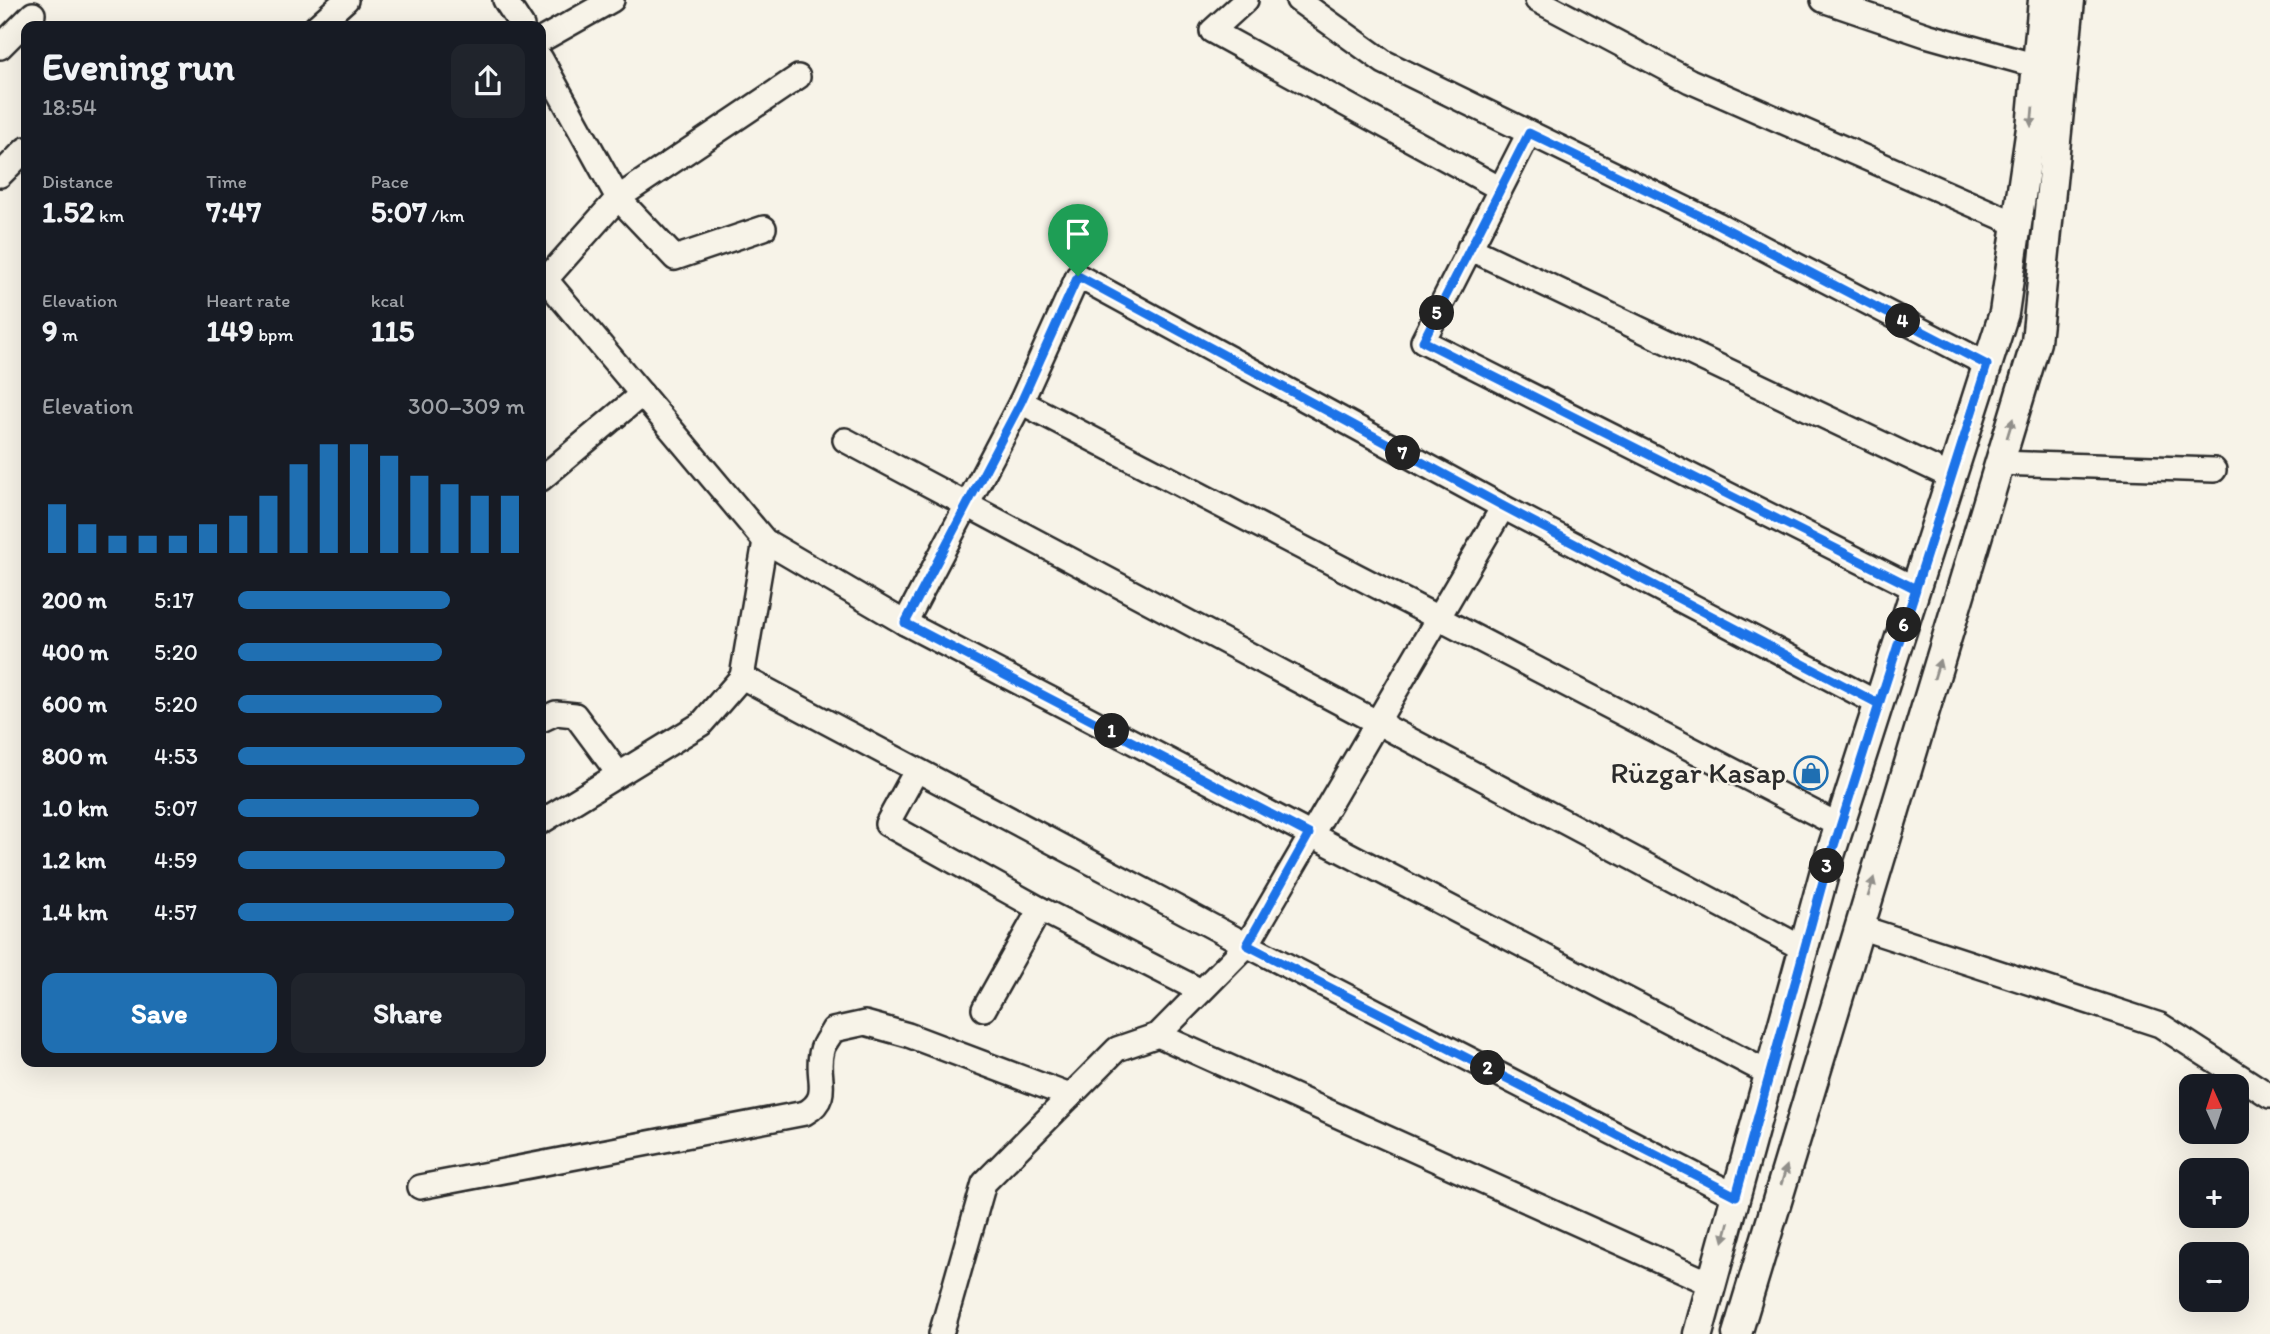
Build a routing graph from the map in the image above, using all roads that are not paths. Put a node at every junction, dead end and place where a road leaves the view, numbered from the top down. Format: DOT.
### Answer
graph roads {
  1 [pos="346,0"];
  2 [pos="505,0"];
  3 [pos="612,0"];
  4 [pos="1246,0"];
  5 [pos="1297,0"];
  6 [pos="1537,0"];
  7 [pos="1823,0"];
  8 [pos="2043,0"];
  9 [pos="2070,0"];
  10 [pos="326,21"];
  11 [pos="519,21"];
  12 [pos="21,25"];
  13 [pos="546,37"];
  14 [pos="0,47"];
  15 [pos="2037,66"];
  16 [pos="546,68"];
  17 [pos="797,77"];
  18 [pos="1529,133"];
  19 [pos="21,154"];
  20 [pos="0,175"];
  21 [pos="1499,188"];
  22 [pos="618,198"];
  23 [pos="2017,224"];
  24 [pos="764,228"];
  25 [pos="1469,248"];
  26 [pos="546,274"];
  27 [pos="546,278"];
  28 [pos="1987,365"];
  29 [pos="642,394"];
  30 [pos="1021,402"];
  31 [pos="845,440"];
  32 [pos="1999,463"];
  33 [pos="2214,470"];
  34 [pos="546,475"];
  35 [pos="1952,477"];
  36 [pos="966,505"];
  37 [pos="1503,506"];
  38 [pos="765,541"];
  39 [pos="1916,589"];
  40 [pos="1437,618"];
  41 [pos="905,623"];
  42 [pos="742,677"];
  43 [pos="1879,704"];
  44 [pos="546,718"];
  45 [pos="1377,720"];
  46 [pos="916,771"];
  47 [pos="618,774"];
  48 [pos="546,819"];
  49 [pos="1840,826"];
  50 [pos="1309,834"];
  51 [pos="1040,909"];
  52 [pos="1859,927"];
  53 [pos="1247,945"];
  54 [pos="1804,949"];
  55 [pos="1199,990"];
  56 [pos="984,1009"];
  57 [pos="1158,1035"];
  58 [pos="1770,1074"];
  59 [pos="1070,1096"];
  60 [pos="2270,1096"];
  61 [pos="420,1187"];
  62 [pos="1736,1196"];
  63 [pos="1712,1284"];
  64 [pos="941,1334"];
  65 [pos="1698,1334"];
  66 [pos="1737,1334"];
  1 -- 10 [label="street"];
  2 -- 11 [label="street"];
  3 -- 13 [label="street"];
  4 -- 21 [label="street"];
  5 -- 18 [label="street"];
  6 -- 23 [label="street"];
  7 -- 15 [label="street"];
  8 -- 15 [label="main road"];
  32 -- 9 [label="main road, one-way"];
  12 -- 14 [label="street"];
  15 -- 23 [label="main road, one-way"];
  16 -- 22 [label="street"];
  17 -- 22 [label="street"];
  18 -- 21 [label="street"];
  18 -- 28 [label="street"];
  19 -- 20 [label="street"];
  21 -- 25 [label="street"];
  22 -- 24 [label="street"];
  22 -- 26 [label="street"];
  23 -- 28 [label="main road"];
  25 -- 35 [label="street"];
  25 -- 39 [label="street"];
  27 -- 29 [label="street"];
  28 -- 35 [label="main road"];
  29 -- 34 [label="street"];
  29 -- 38 [label="street"];
  30 -- 36 [label="street"];
  30 -- 37 [label="street"];
  30 -- 40 [label="street"];
  31 -- 36 [label="street"];
  32 -- 33 [label="street"];
  52 -- 32 [label="main road, one-way"];
  35 -- 39 [label="main road"];
  36 -- 41 [label="street"];
  36 -- 45 [label="street"];
  37 -- 40 [label="street"];
  37 -- 43 [label="street"];
  38 -- 41 [label="street"];
  38 -- 42 [label="street"];
  39 -- 43 [label="main road"];
  40 -- 45 [label="street"];
  40 -- 49 [label="street"];
  41 -- 50 [label="street"];
  42 -- 46 [label="street"];
  42 -- 47 [label="street"];
  43 -- 49 [label="main road"];
  44 -- 47 [label="street"];
  45 -- 50 [label="street"];
  45 -- 54 [label="street"];
  46 -- 51 [label="street"];
  46 -- 53 [label="street"];
  47 -- 48 [label="street"];
  49 -- 54 [label="main road"];
  50 -- 53 [label="street"];
  50 -- 58 [label="street"];
  51 -- 55 [label="street"];
  51 -- 56 [label="street"];
  52 -- 60 [label="street"];
  66 -- 52 [label="main road, one-way"];
  53 -- 55 [label="street"];
  53 -- 62 [label="street"];
  54 -- 58 [label="main road"];
  55 -- 57 [label="street"];
  57 -- 59 [label="street"];
  57 -- 63 [label="street"];
  58 -- 62 [label="main road"];
  59 -- 61 [label="street"];
  59 -- 64 [label="street"];
  62 -- 63 [label="main road, one-way"];
  63 -- 65 [label="main road"];
}
